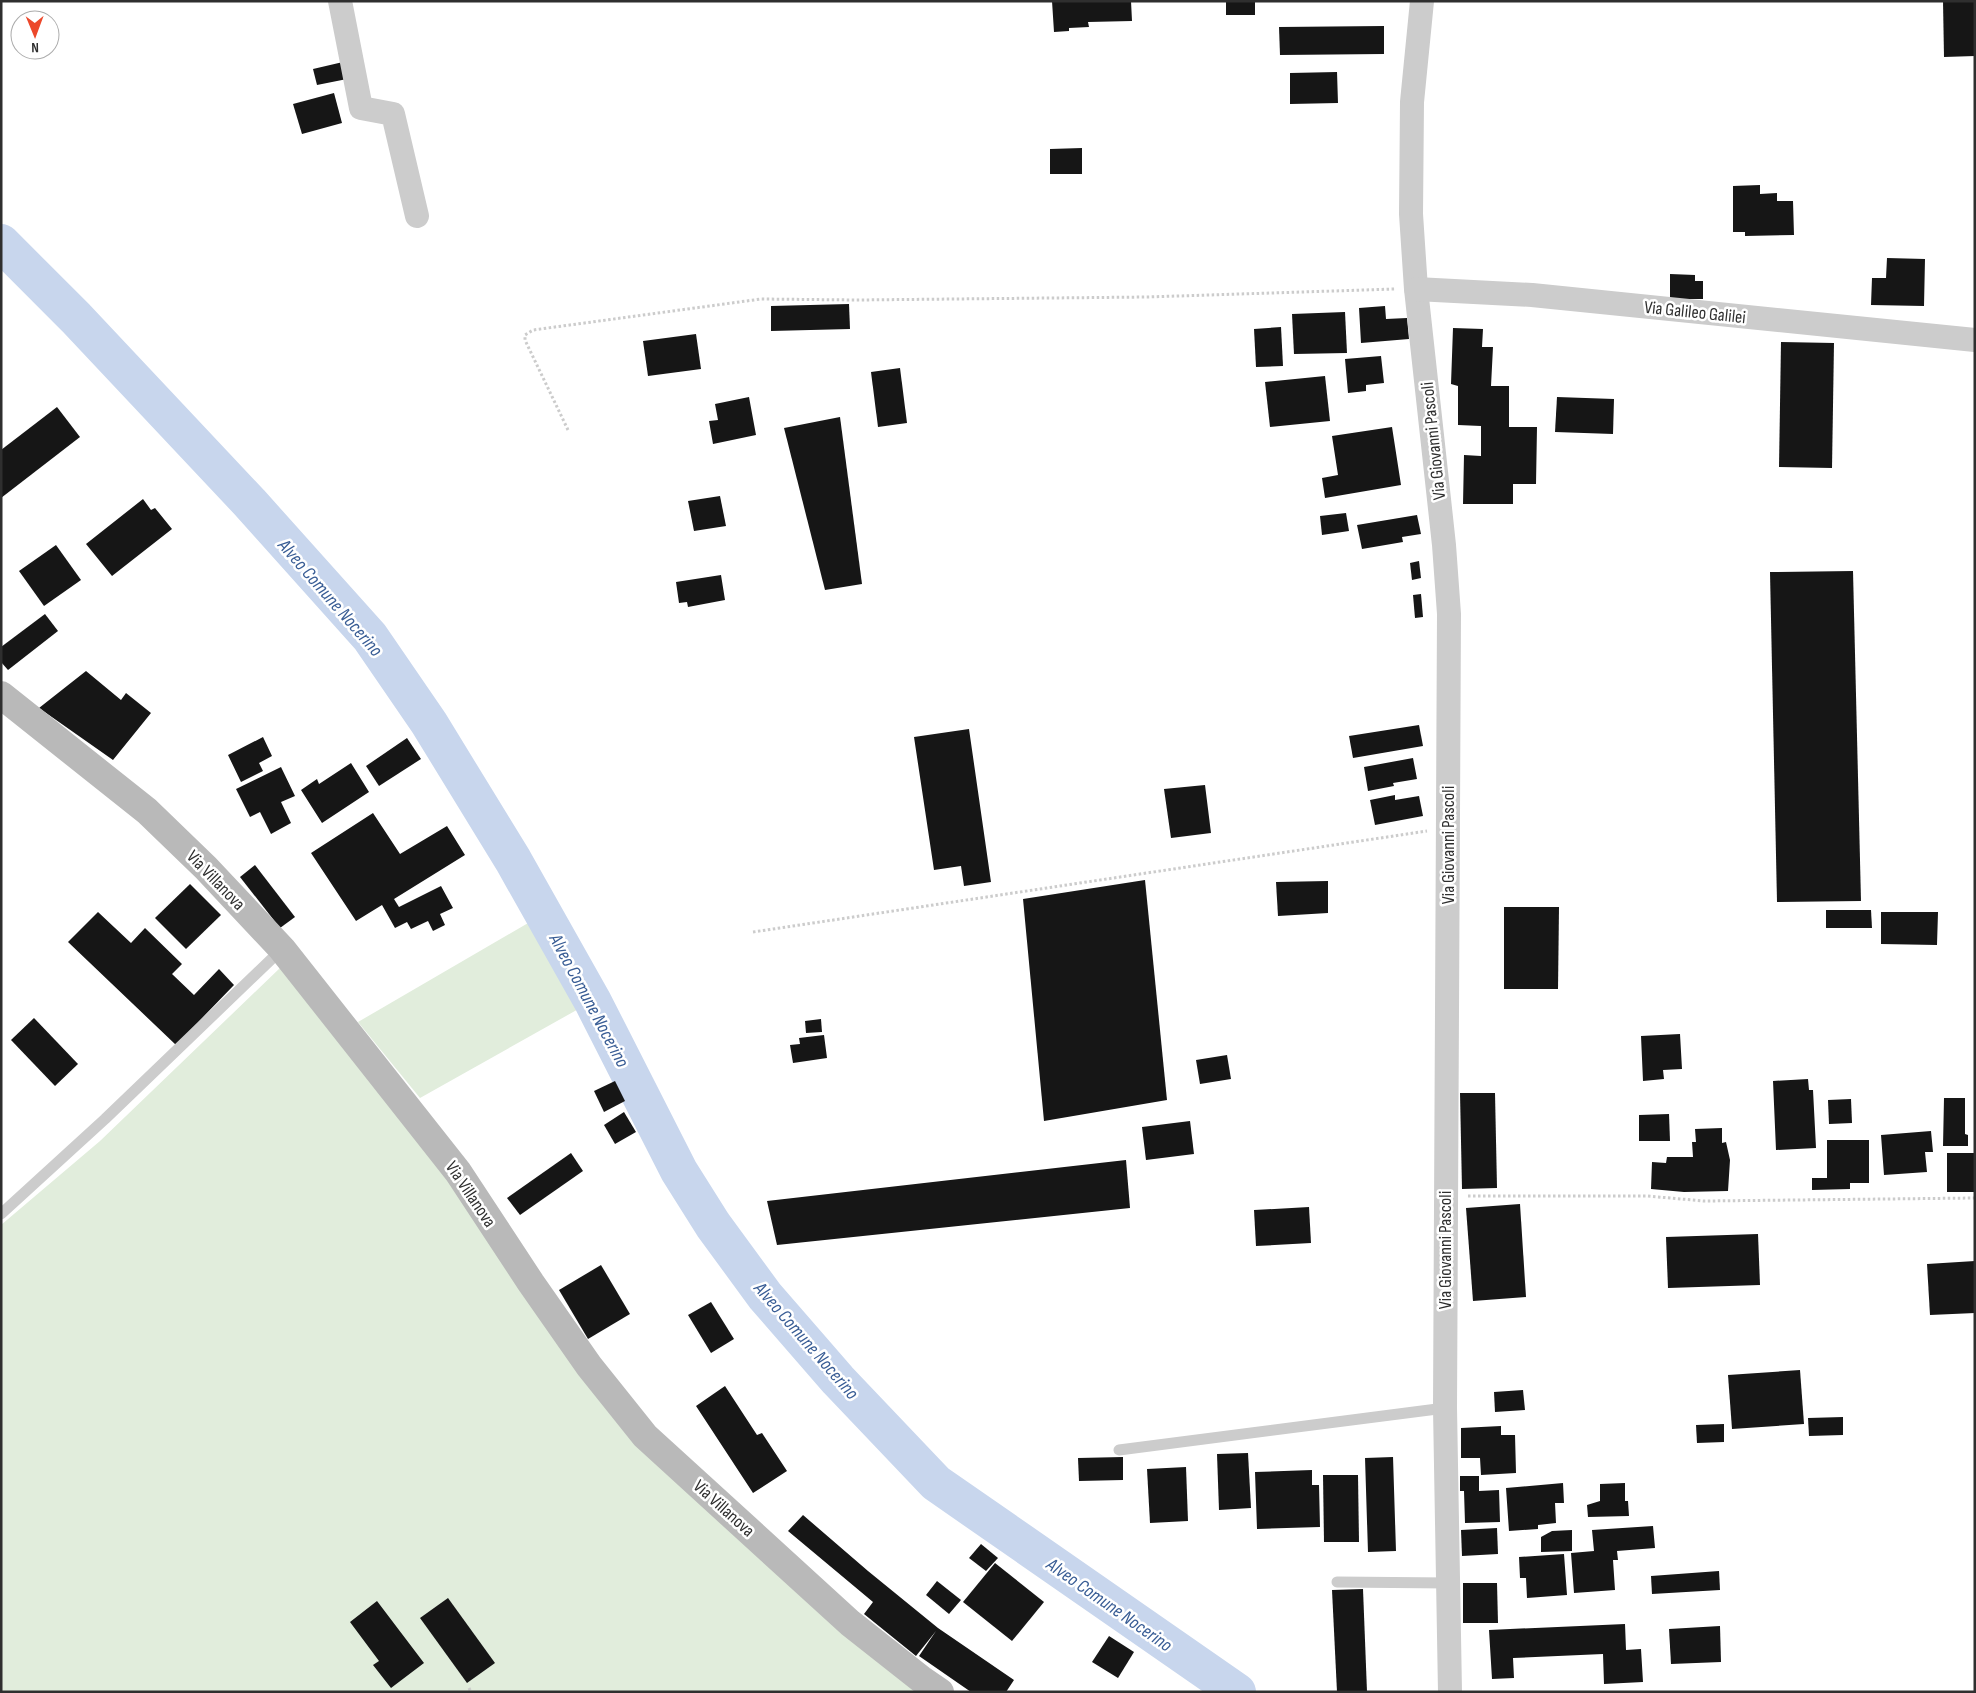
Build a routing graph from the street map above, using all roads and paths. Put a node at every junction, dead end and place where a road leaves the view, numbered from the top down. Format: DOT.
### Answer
graph roads {
  1 [pos="340,1"];
  2 [pos="1422,1"];
  3 [pos="417,216"];
  4 [pos="1416,289"];
  5 [pos="1975,340"];
  6 [pos="568,430"];
  7 [pos="1,695"];
  8 [pos="1448,827"];
  9 [pos="753,932"];
  10 [pos="282,949"];
  11 [pos="1445,1196"];
  12 [pos="1975,1198"];
  13 [pos="1,1214"];
  14 [pos="1445,1408"];
  15 [pos="1119,1450"];
  16 [pos="1337,1582"];
  17 [pos="1449,1583"];
  18 [pos="940,1692"];
  19 [pos="1450,1692"];
  1 -- 3 [label="street"];
  2 -- 4 [label="street, Via Giovanni Pascoli"];
  4 -- 5 [label="street, Via Galileo Galilei"];
  4 -- 6 [label="path"];
  4 -- 8 [label="street, Via Giovanni Pascoli"];
  7 -- 10 [label="main road, Via Villanova"];
  8 -- 9 [label="path"];
  8 -- 11 [label="street, Via Giovanni Pascoli"];
  10 -- 13 [label="lane"];
  10 -- 18 [label="main road, Via Villanova"];
  11 -- 12 [label="path"];
  11 -- 14 [label="street, Via Giovanni Pascoli"];
  14 -- 15 [label="lane"];
  14 -- 17 [label="street, Via Giovanni Pascoli"];
  16 -- 17 [label="lane"];
  17 -- 19 [label="street, Via Giovanni Pascoli"];
}
